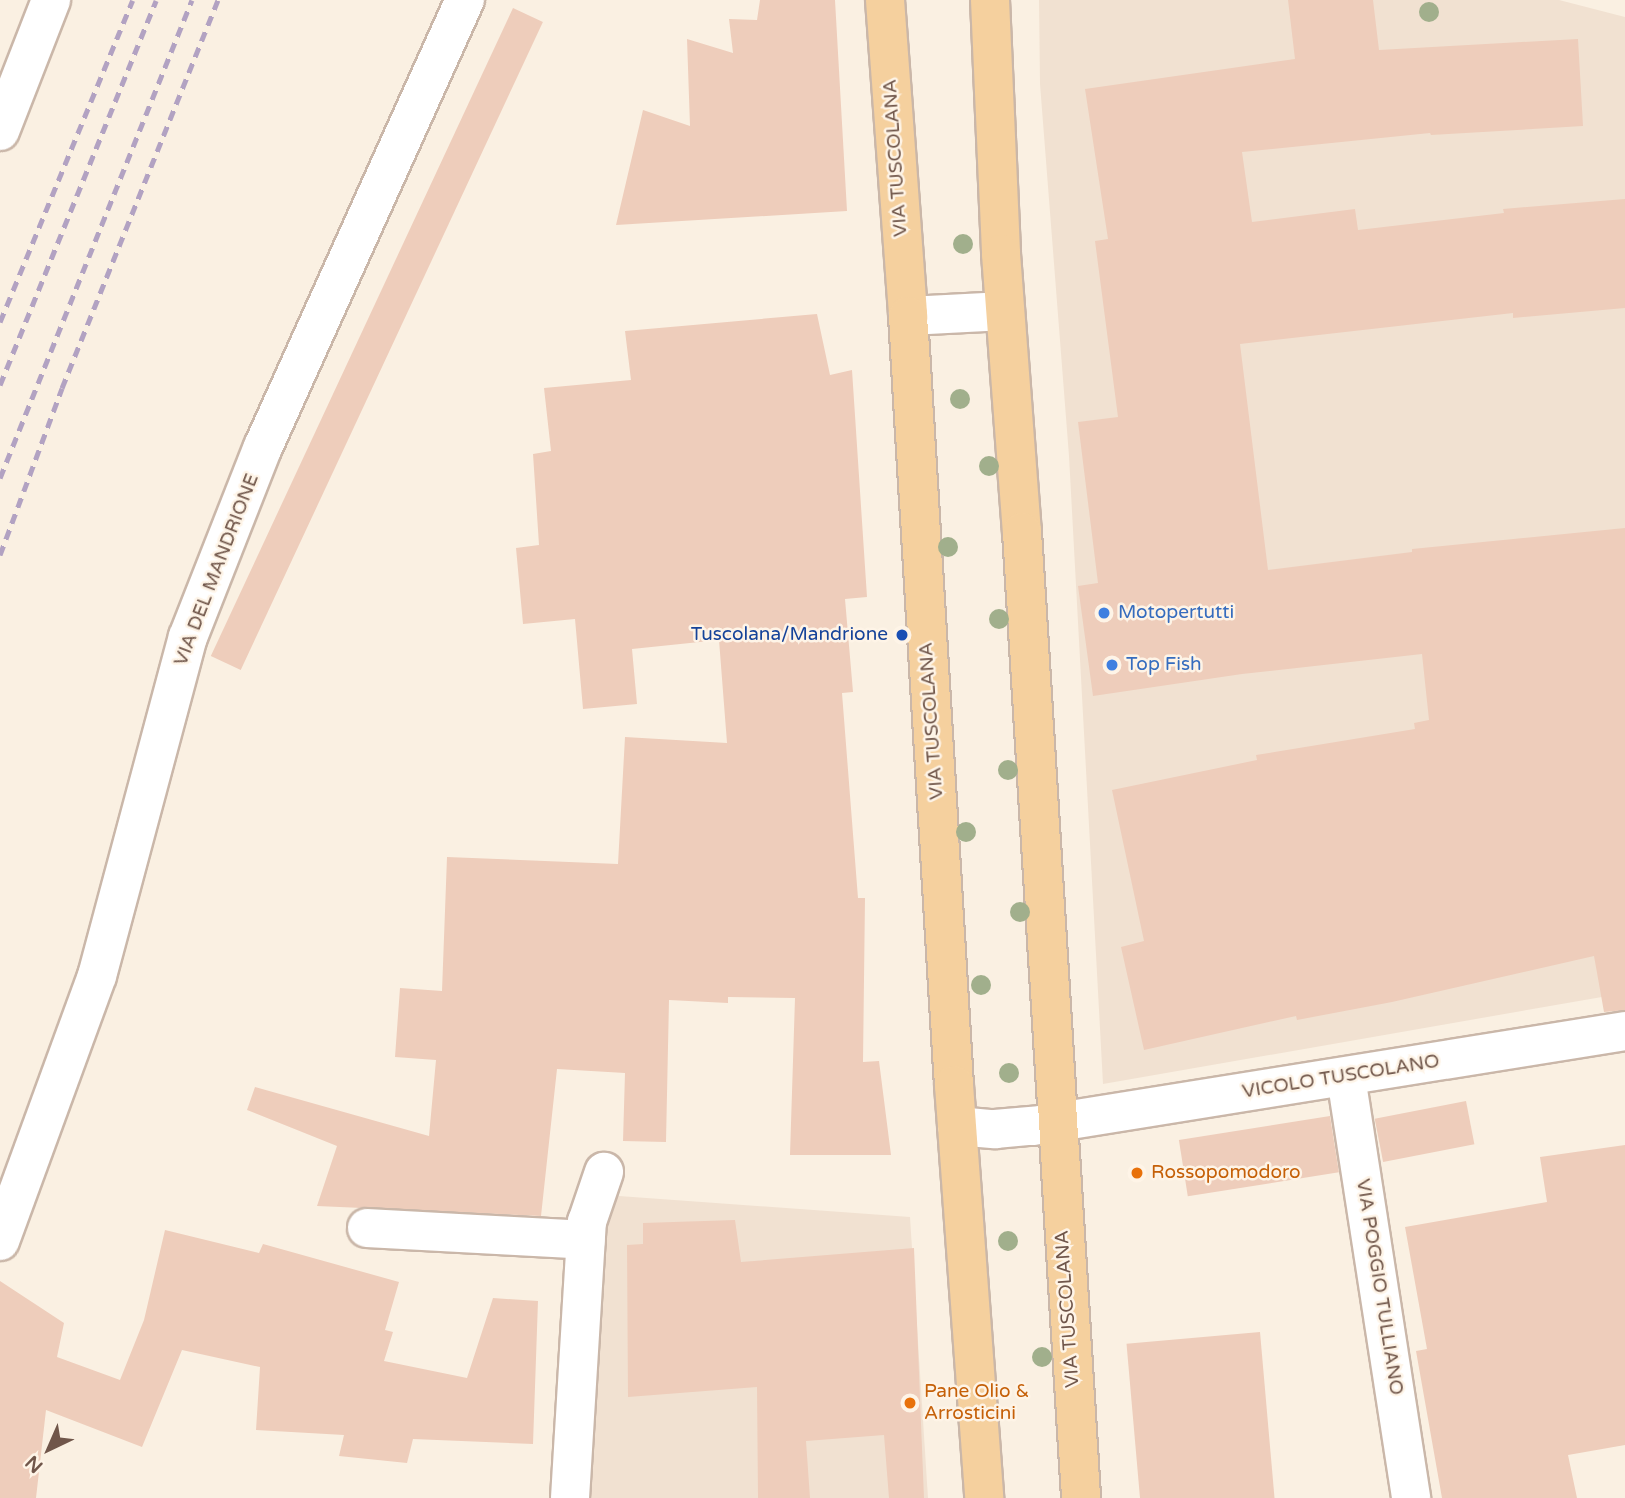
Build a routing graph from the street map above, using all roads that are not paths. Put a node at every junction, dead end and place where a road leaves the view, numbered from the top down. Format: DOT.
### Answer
graph roads {
  1 [pos="51,0"];
  2 [pos="465,0"];
  3 [pos="885,0"];
  4 [pos="990,0"];
  5 [pos="0,131"];
  6 [pos="1005,311"];
  7 [pos="908,316"];
  8 [pos="1625,1031"];
  9 [pos="1346,1077"];
  10 [pos="1058,1120"];
  11 [pos="957,1126"];
  12 [pos="604,1172"];
  13 [pos="367,1228"];
  14 [pos="586,1240"];
  15 [pos="0,1241"];
  16 [pos="570,1498"];
  17 [pos="984,1498"];
  18 [pos="1081,1498"];
  19 [pos="1411,1498"];
  1 -- 5 [label="street"];
  2 -- 15 [label="street, VIA DEL MANDRIONE"];
  3 -- 7 [label="main road, VIA TUSCOLANA"];
  4 -- 6 [label="main road, VIA TUSCOLANA"];
  6 -- 7 [label="street"];
  6 -- 10 [label="main road, VIA TUSCOLANA"];
  7 -- 11 [label="main road, VIA TUSCOLANA"];
  8 -- 9 [label="street, VICOLO TUSCOLANO"];
  9 -- 10 [label="street, VICOLO TUSCOLANO"];
  9 -- 19 [label="street, VIA POGGIO TULLIANO"];
  10 -- 11 [label="street"];
  10 -- 18 [label="main road, VIA TUSCOLANA"];
  11 -- 17 [label="main road, VIA TUSCOLANA"];
  12 -- 14 [label="street"];
  13 -- 14 [label="street"];
  14 -- 16 [label="street"];
}
